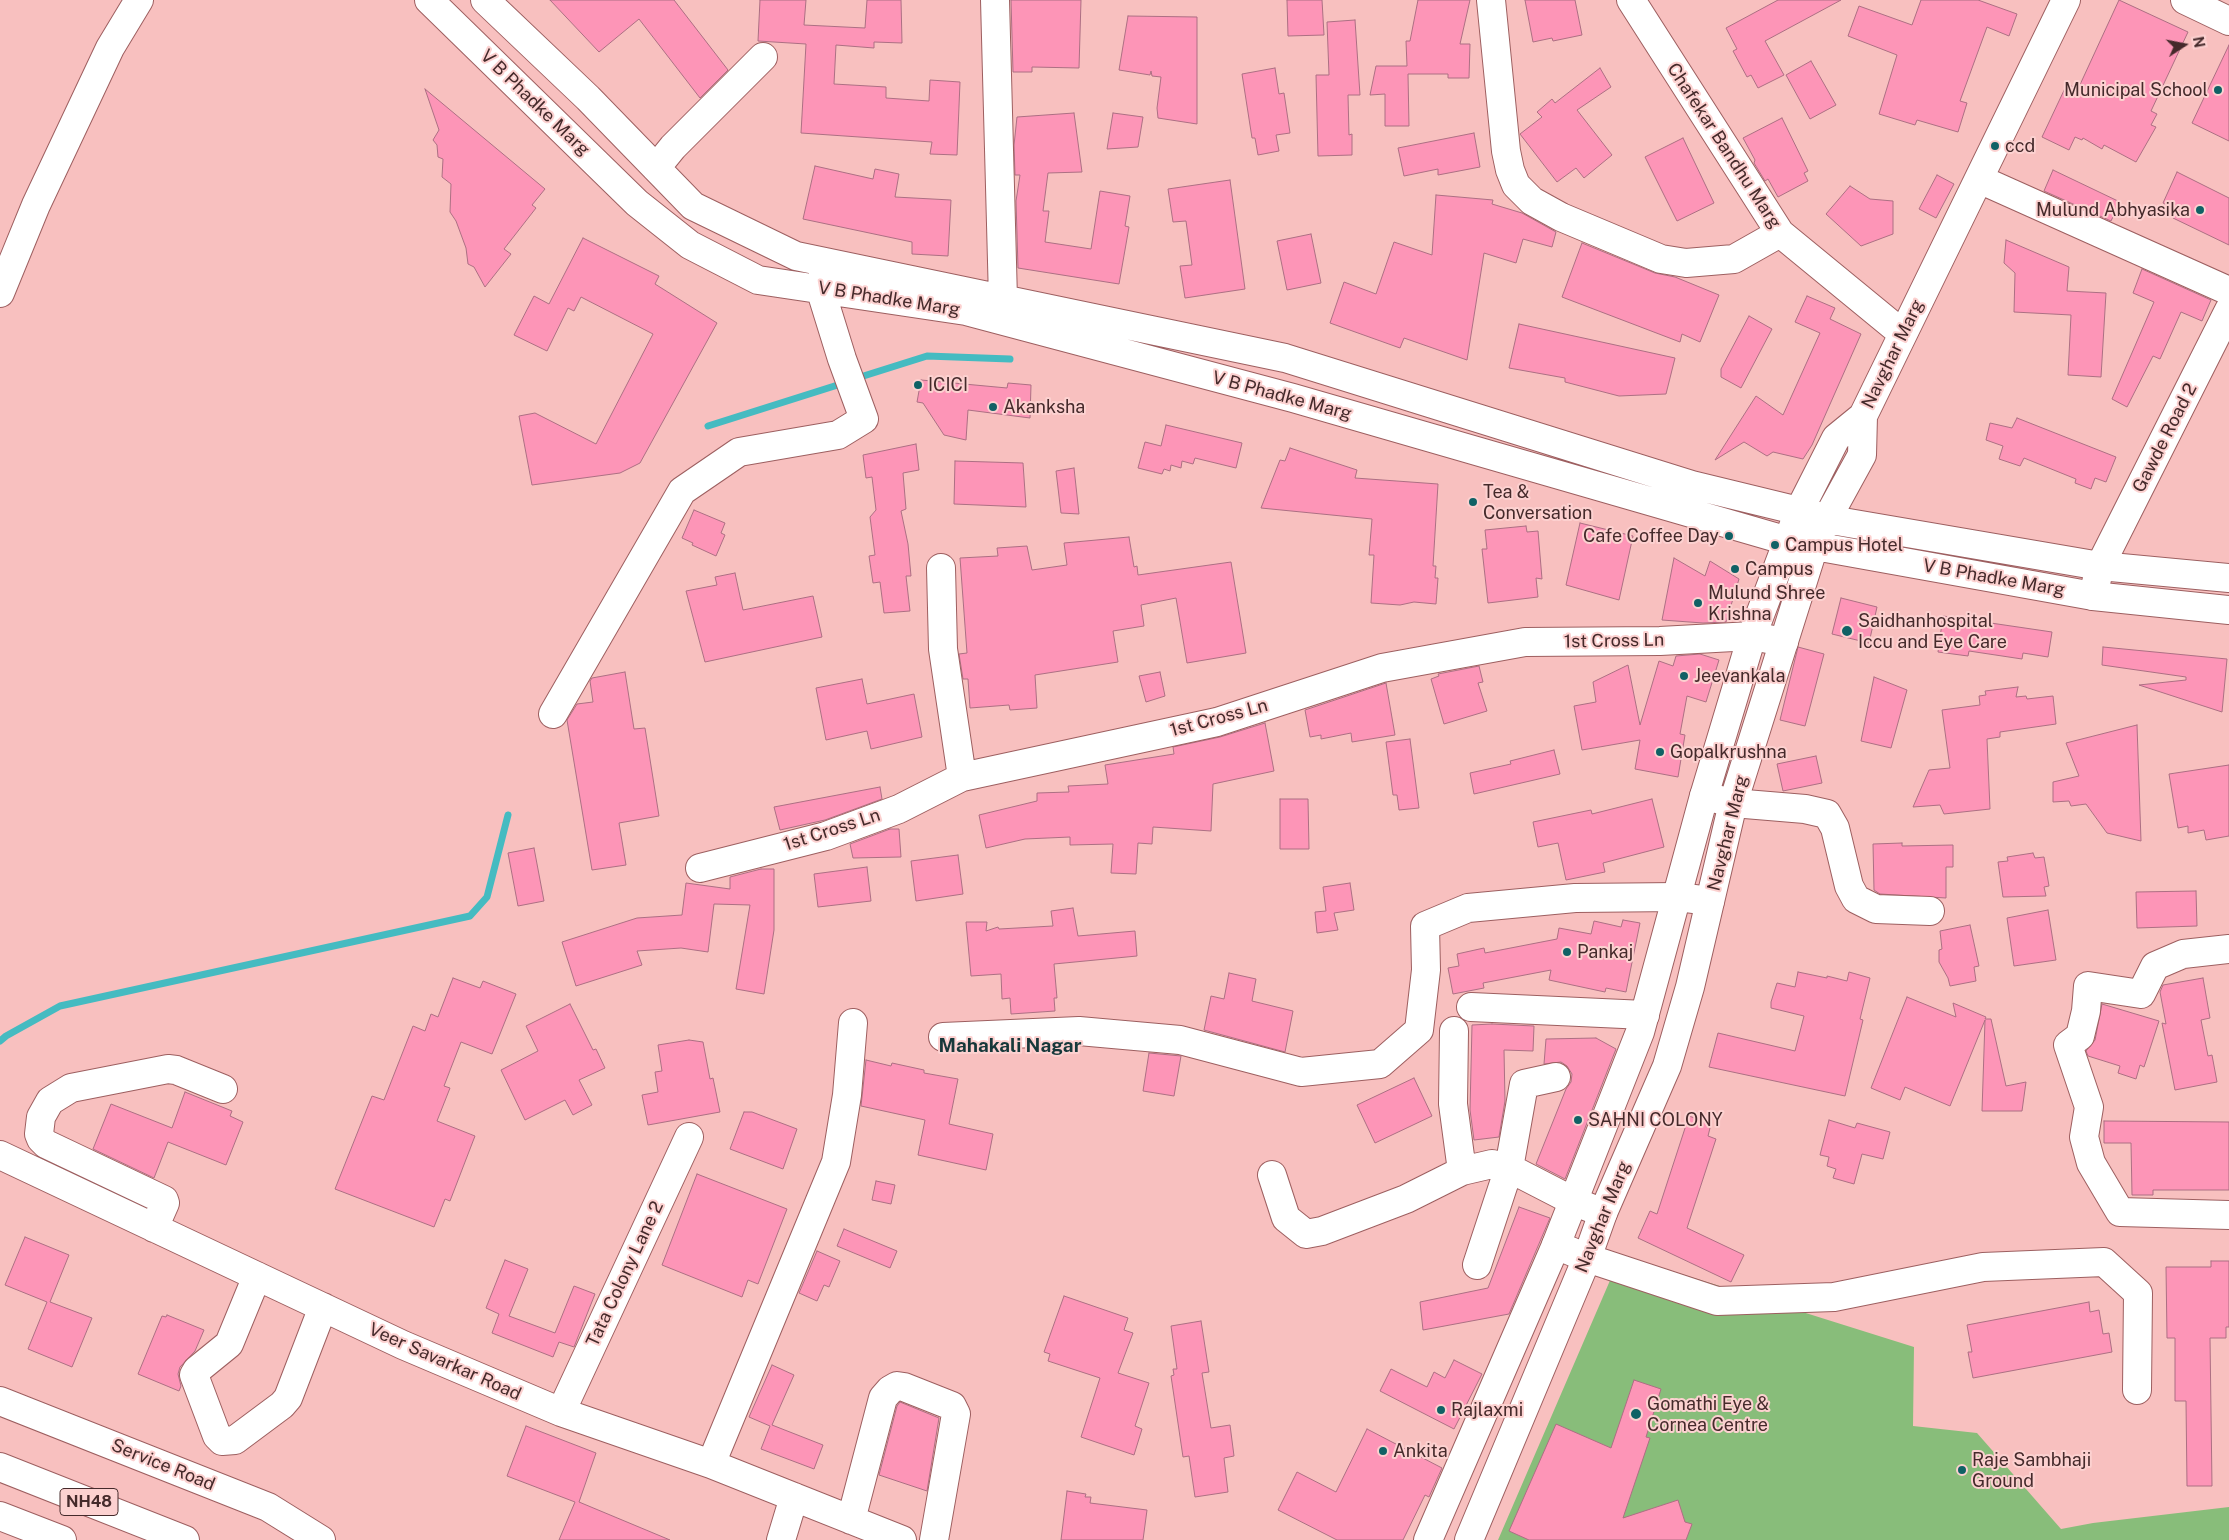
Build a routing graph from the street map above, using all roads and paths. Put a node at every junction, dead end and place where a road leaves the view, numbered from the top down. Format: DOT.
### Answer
graph roads {
  1 [pos="139,0"];
  2 [pos="429,0"];
  3 [pos="485,0"];
  4 [pos="995,0"];
  5 [pos="1491,0"];
  6 [pos="1631,0"];
  7 [pos="2066,0"];
  8 [pos="2185,0"];
  9 [pos="2229,20"];
  10 [pos="763,56"];
  11 [pos="656,168"];
  12 [pos="1979,179"];
  13 [pos="1780,233"];
  14 [pos="823,275"];
  15 [pos="2229,291"];
  16 [pos="0,293"];
  17 [pos="999,309"];
  18 [pos="2229,310"];
  19 [pos="1903,334"];
  20 [pos="1863,416"];
  21 [pos="1799,511"];
  22 [pos="1828,517"];
  23 [pos="1788,541"];
  24 [pos="1814,546"];
  25 [pos="2100,566"];
  26 [pos="941,568"];
  27 [pos="2229,578"];
  28 [pos="2093,596"];
  29 [pos="2229,610"];
  30 [pos="1752,636"];
  31 [pos="1784,642"];
  32 [pos="552,714"];
  33 [pos="1727,721"];
  34 [pos="1756,730"];
  35 [pos="962,777"];
  36 [pos="1704,796"];
  37 [pos="1733,803"];
  38 [pos="700,868"];
  39 [pos="1678,897"];
  40 [pos="1710,901"];
  41 [pos="1930,911"];
  42 [pos="2229,949"];
  43 [pos="1471,1007"];
  44 [pos="1645,1015"];
  45 [pos="853,1023"];
  46 [pos="1454,1031"];
  47 [pos="943,1037"];
  48 [pos="1556,1077"];
  49 [pos="223,1089"];
  50 [pos="688,1137"];
  51 [pos="0,1155"];
  52 [pos="1509,1168"];
  53 [pos="102,1169"];
  54 [pos="1462,1171"];
  55 [pos="1272,1176"];
  56 [pos="141,1188"];
  57 [pos="90,1197"];
  58 [pos="1573,1201"];
  59 [pos="1603,1213"];
  60 [pos="2229,1215"];
  61 [pos="128,1216"];
  62 [pos="154,1228"];
  63 [pos="1556,1245"];
  64 [pos="1587,1258"];
  65 [pos="1477,1264"];
  66 [pos="257,1276"];
  67 [pos="323,1307"];
  68 [pos="1524,1320"];
  69 [pos="1555,1334"];
  70 [pos="2137,1390"];
  71 [pos="0,1400"];
  72 [pos="561,1412"];
  73 [pos="712,1464"];
  74 [pos="0,1467"];
  75 [pos="794,1497"];
  76 [pos="1446,1499"];
  77 [pos="1480,1513"];
  78 [pos="0,1516"];
  79 [pos="844,1525"];
  80 [pos="185,1539"];
  81 [pos="896,1539"];
  82 [pos="62,1540"];
  83 [pos="321,1540"];
  84 [pos="781,1540"];
  85 [pos="934,1540"];
  86 [pos="1428,1540"];
  87 [pos="1469,1540"];
  1 -- 16 [label="main road"];
  2 -- 14 [label="main road, V B Phadke Marg"];
  3 -- 11 [label="main road, V B Phadke Marg"];
  4 -- 17 [label="main road"];
  5 -- 13 [label="main road"];
  6 -- 13 [label="main road, Chafekar Bandhu Marg"];
  7 -- 12 [label="main road, Navghar Marg"];
  8 -- 9 [label="main road"];
  10 -- 11 [label="main road"];
  11 -- 14 [label="main road, V B Phadke Marg"];
  12 -- 15 [label="main road"];
  12 -- 19 [label="main road, Navghar Marg"];
  13 -- 19 [label="main road, Chafekar Bandhu Marg"];
  14 -- 17 [label="main road, V B Phadke Marg"];
  14 -- 32 [label="main road"];
  17 -- 21 [label="main road, V B Phadke Marg"];
  17 -- 23 [label="main road, V B Phadke Marg"];
  18 -- 25 [label="main road, Gawde Road 2"];
  19 -- 20 [label="main road, Navghar Marg"];
  20 -- 21 [label="main road"];
  20 -- 22 [label="main road, Navghar Marg"];
  21 -- 22 [label="main road, V B Phadke Marg"];
  21 -- 23 [label="main road"];
  22 -- 24 [label="main road, Navghar Marg"];
  22 -- 25 [label="main road, V B Phadke Marg"];
  23 -- 24 [label="main road, V B Phadke Marg"];
  23 -- 30 [label="main road"];
  24 -- 28 [label="main road, V B Phadke Marg"];
  24 -- 31 [label="main road, Navghar Marg"];
  25 -- 27 [label="main road, V B Phadke Marg"];
  25 -- 28 [label="main road, Gawde Road 2"];
  26 -- 35 [label="main road"];
  28 -- 29 [label="main road, V B Phadke Marg"];
  30 -- 31 [label="main road, 1st Cross Ln"];
  30 -- 33 [label="main road"];
  30 -- 35 [label="main road, 1st Cross Ln"];
  31 -- 34 [label="main road, Navghar Marg"];
  33 -- 34 [label="main road"];
  33 -- 36 [label="main road"];
  34 -- 37 [label="main road, Navghar Marg"];
  35 -- 38 [label="main road, 1st Cross Ln"];
  36 -- 37 [label="main road"];
  36 -- 39 [label="main road"];
  37 -- 40 [label="main road, Navghar Marg"];
  37 -- 41 [label="main road"];
  39 -- 40 [label="main road"];
  39 -- 44 [label="main road"];
  39 -- 47 [label="main road"];
  40 -- 59 [label="main road, Navghar Marg"];
  42 -- 60 [label="main road"];
  43 -- 44 [label="main road"];
  44 -- 58 [label="main road"];
  45 -- 73 [label="main road"];
  46 -- 54 [label="main road"];
  48 -- 52 [label="main road"];
  49 -- 53 [label="main road"];
  50 -- 72 [label="main road, Tata Colony Lane 2"];
  51 -- 57 [label="main road, Veer Savarkar Road"];
  52 -- 54 [label="main road"];
  52 -- 58 [label="main road"];
  52 -- 65 [label="main road"];
  53 -- 56 [label="main road"];
  53 -- 57 [label="main road"];
  54 -- 55 [label="main road"];
  56 -- 61 [label="main road"];
  56 -- 62 [label="main road"];
  57 -- 61 [label="main road, Veer Savarkar Road"];
  58 -- 59 [label="main road"];
  58 -- 63 [label="main road"];
  59 -- 64 [label="main road, Navghar Marg"];
  61 -- 62 [label="main road, Veer Savarkar Road"];
  62 -- 66 [label="main road, Veer Savarkar Road"];
  63 -- 64 [label="main road"];
  63 -- 68 [label="main road"];
  64 -- 69 [label="main road, Navghar Marg"];
  64 -- 70 [label="main road"];
  66 -- 67 [label="main road, Veer Savarkar Road"];
  66 -- 67 [label="main road"];
  67 -- 72 [label="main road, Veer Savarkar Road"];
  68 -- 69 [label="main road"];
  68 -- 76 [label="main road"];
  69 -- 77 [label="main road, Navghar Marg"];
  71 -- 83 [label="main road, Service Road"];
  72 -- 73 [label="main road, Veer Savarkar Road"];
  73 -- 75 [label="main road, Veer Savarkar Road"];
  74 -- 80 [label="main road, NH48"];
  75 -- 79 [label="main road, Veer Savarkar Road"];
  75 -- 84 [label="main road"];
  76 -- 77 [label="main road"];
  76 -- 86 [label="main road"];
  77 -- 87 [label="main road, Navghar Marg"];
  78 -- 82 [label="main road, NH48"];
  79 -- 81 [label="main road, Veer Savarkar Road"];
  79 -- 85 [label="main road"];
}
